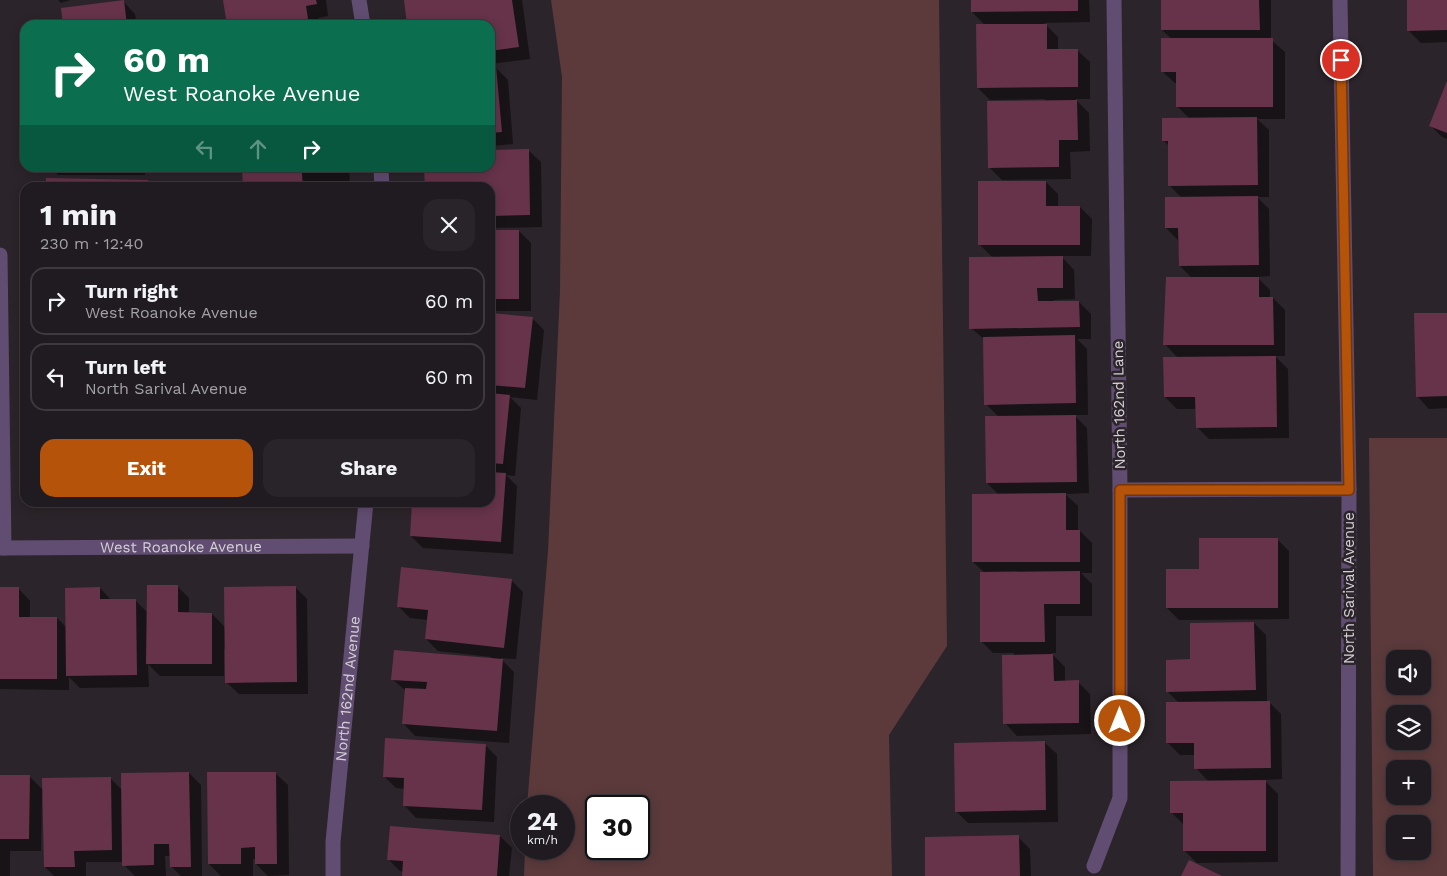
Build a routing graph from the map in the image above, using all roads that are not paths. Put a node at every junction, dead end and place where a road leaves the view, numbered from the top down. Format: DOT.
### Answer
graph roads {
  1 [pos="359,0"];
  2 [pos="1114,0"];
  3 [pos="1340,0"];
  4 [pos="362,20"];
  5 [pos="0,255"];
  6 [pos="1120,490"];
  7 [pos="1349,490"];
  8 [pos="366,507"];
  9 [pos="362,546"];
  10 [pos="2,548"];
  11 [pos="1094,866"];
  12 [pos="332,876"];
  13 [pos="1348,876"];
  1 -- 4 [label="street"];
  2 -- 6 [label="street, North 162nd Lane"];
  3 -- 7 [label="street, North Sarival Avenue"];
  5 -- 10 [label="street"];
  6 -- 7 [label="street"];
  6 -- 11 [label="street, North 162nd Lane"];
  7 -- 13 [label="street, North Sarival Avenue"];
  8 -- 9 [label="street, North 162nd Avenue"];
  9 -- 10 [label="street, West Roanoke Avenue"];
  9 -- 12 [label="street, North 162nd Avenue"];
}
